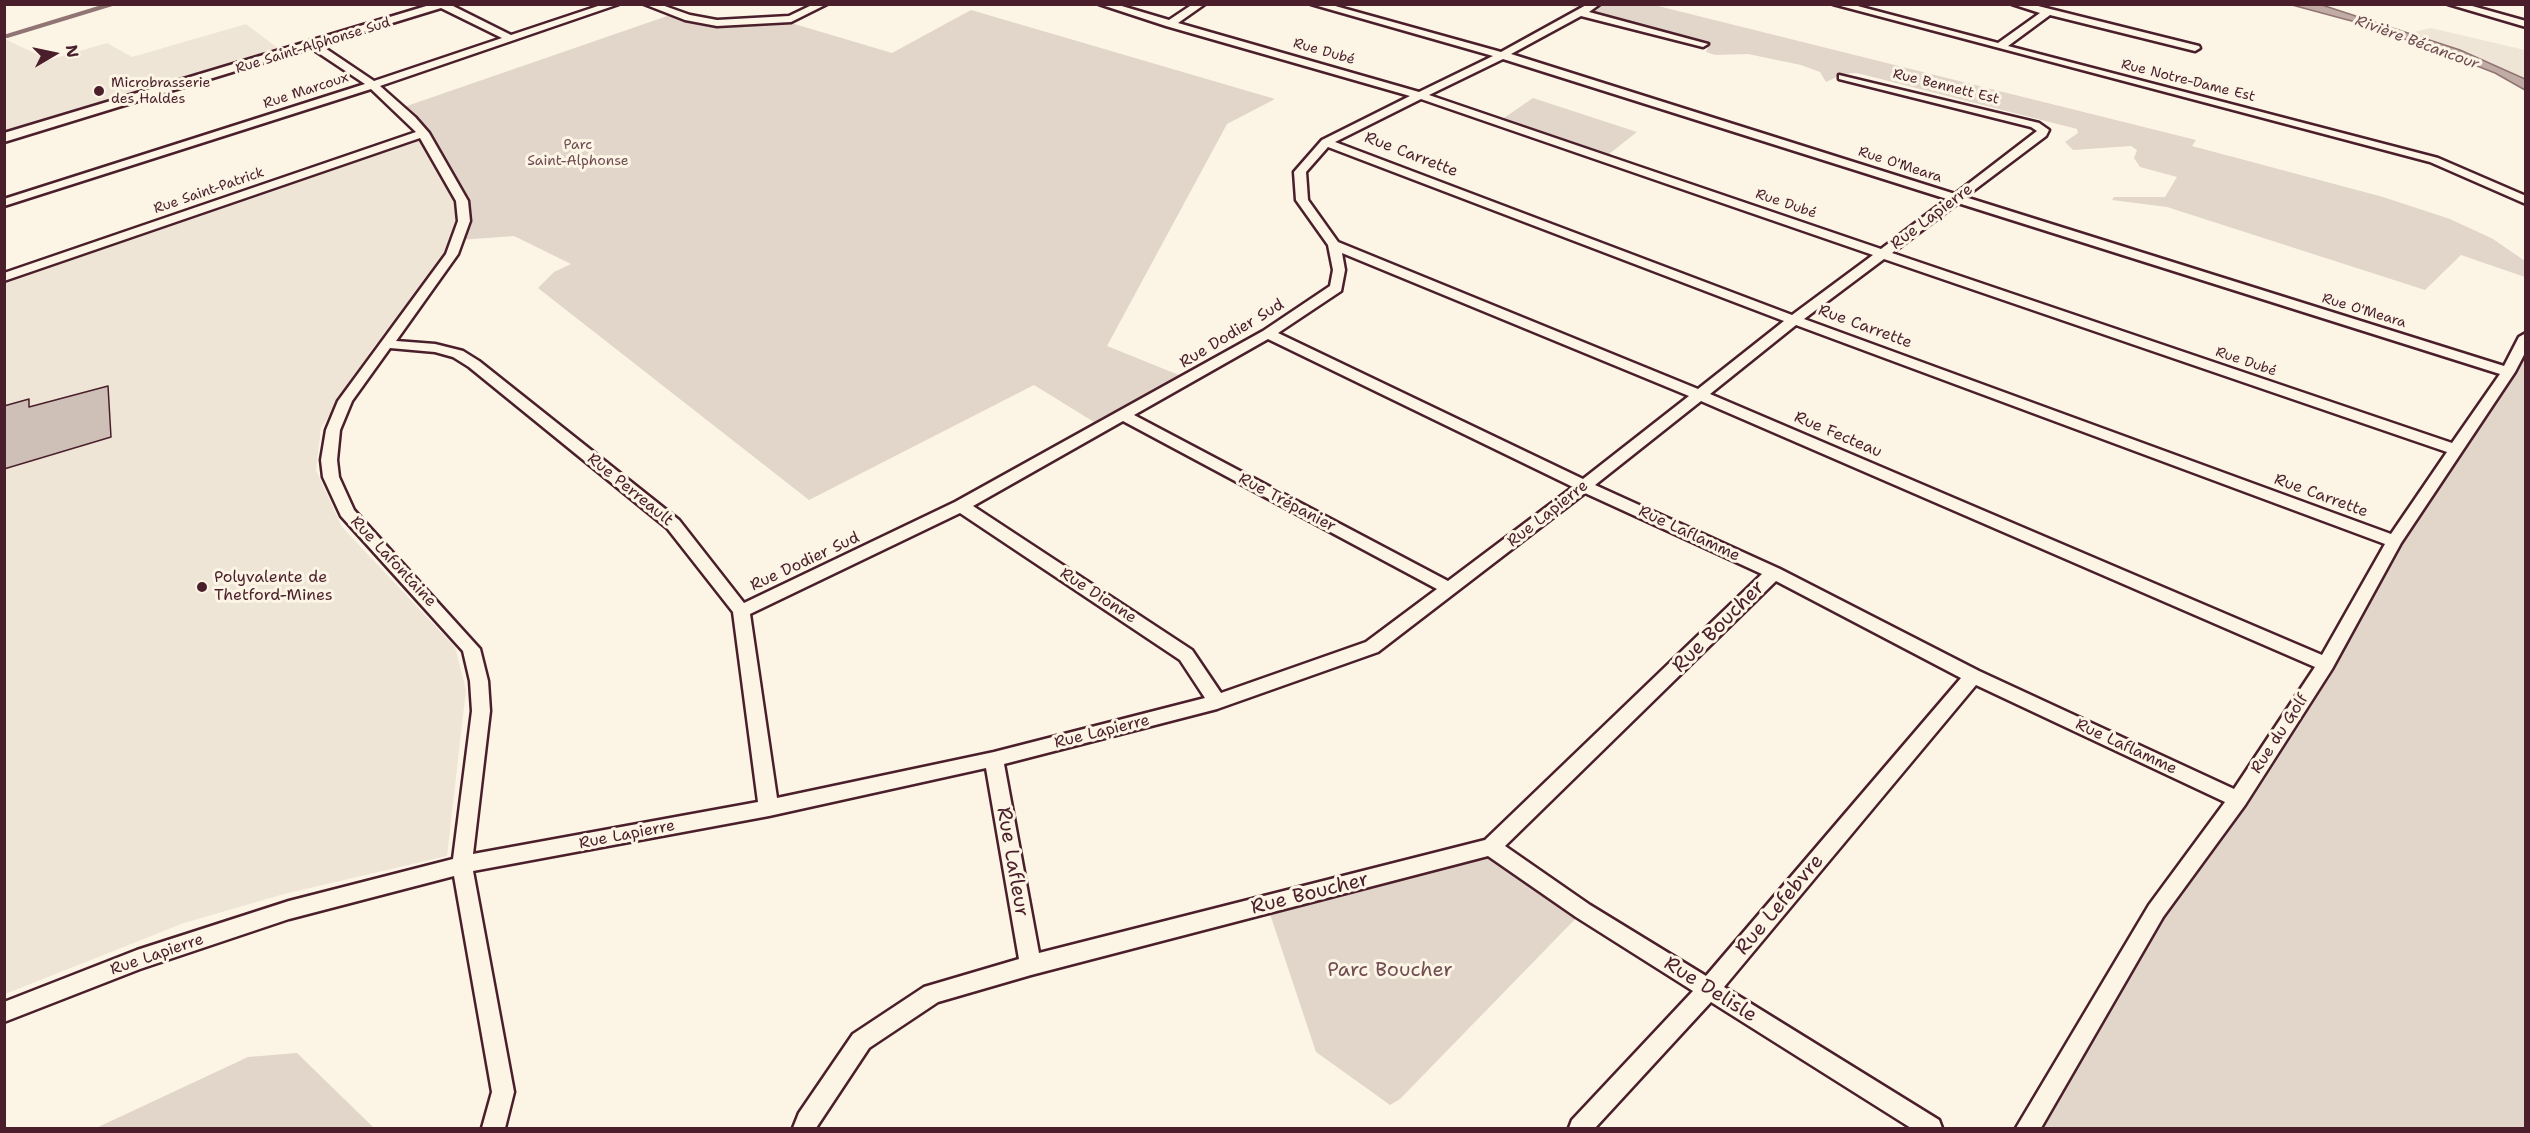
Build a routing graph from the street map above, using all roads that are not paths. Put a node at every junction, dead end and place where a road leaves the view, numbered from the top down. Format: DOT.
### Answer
graph roads {
  1 [pos="615,4"];
  2 [pos="648,4"];
  3 [pos="823,4"];
  4 [pos="1102,4"];
  5 [pos="1201,4"];
  6 [pos="1315,4"];
  7 [pos="1596,4"];
  8 [pos="1837,4"];
  9 [pos="2016,4"];
  10 [pos="2452,4"];
  11 [pos="446,5"];
  12 [pos="2048,12"];
  13 [pos="1582,14"];
  14 [pos="1169,24"];
  15 [pos="2526,24"];
  16 [pos="511,39"];
  17 [pos="1703,44"];
  18 [pos="315,46"];
  19 [pos="1999,47"];
  20 [pos="2195,48"];
  21 [pos="1502,55"];
  22 [pos="1843,77"];
  23 [pos="373,85"];
  24 [pos="1421,96"];
  25 [pos="2041,128"];
  26 [pos="423,134"];
  27 [pos="4,138"];
  28 [pos="1326,142"];
  29 [pos="1957,198"];
  30 [pos="2526,201"];
  31 [pos="4,203"];
  32 [pos="1334,245"];
  33 [pos="1882,253"];
  34 [pos="4,277"];
  35 [pos="1794,320"];
  36 [pos="1268,334"];
  37 [pos="2526,337"];
  38 [pos="387,344"];
  39 [pos="2508,372"];
  40 [pos="1700,395"];
  41 [pos="1124,416"];
  42 [pos="2454,449"];
  43 [pos="1584,486"];
  44 [pos="961,506"];
  45 [pos="2394,541"];
  46 [pos="1774,573"];
  47 [pos="1450,589"];
  48 [pos="741,610"];
  49 [pos="2326,664"];
  50 [pos="1973,676"];
  51 [pos="1217,702"];
  52 [pos="994,759"];
  53 [pos="2238,799"];
  54 [pos="769,808"];
  55 [pos="1491,847"];
  56 [pos="462,865"];
  57 [pos="1031,965"];
  58 [pos="1709,989"];
  59 [pos="4,1012"];
  60 [pos="494,1128"];
  61 [pos="804,1128"];
  62 [pos="1580,1128"];
  63 [pos="1931,1128"];
  64 [pos="2028,1128"];
  1 -- 16 [label="street, Rue Marcoux"];
  2 -- 3 [label="street"];
  4 -- 14 [label="street, Rue Dubé"];
  5 -- 14 [label="street"];
  6 -- 21 [label="street, Rue O'Meara"];
  7 -- 13 [label="street, Rue Dodier Sud"];
  8 -- 19 [label="street, Rue Notre-Dame Est"];
  9 -- 12 [label="street"];
  10 -- 15 [label="street"];
  11 -- 16 [label="street"];
  11 -- 18 [label="main road, Rue Saint-Alphonse Sud"];
  12 -- 19 [label="street"];
  12 -- 20 [label="street"];
  13 -- 17 [label="street"];
  13 -- 21 [label="street, Rue Dodier Sud"];
  14 -- 24 [label="street, Rue Dubé"];
  16 -- 23 [label="street, Rue Marcoux"];
  18 -- 23 [label="street, Rue Lafontaine"];
  18 -- 27 [label="main road, Rue Saint-Alphonse Sud"];
  19 -- 30 [label="street, Rue Notre-Dame Est"];
  21 -- 24 [label="street, Rue Dodier Sud"];
  21 -- 29 [label="street, Rue O'Meara"];
  22 -- 25 [label="street, Rue Bennett Est"];
  23 -- 26 [label="street, Rue Lafontaine"];
  23 -- 31 [label="street, Rue Marcoux"];
  24 -- 28 [label="street, Rue Dodier Sud"];
  24 -- 33 [label="street, Rue Dubé"];
  25 -- 29 [label="street, Rue Lapierre"];
  26 -- 34 [label="street, Rue Saint-Patrick"];
  26 -- 38 [label="street, Rue Lafontaine"];
  28 -- 32 [label="street, Rue Dodier Sud"];
  28 -- 35 [label="street, Rue Carrette"];
  29 -- 33 [label="street, Rue Lapierre"];
  29 -- 39 [label="street, Rue O'Meara"];
  32 -- 36 [label="street, Rue Dodier Sud"];
  32 -- 40 [label="street, Rue Fecteau"];
  33 -- 35 [label="street, Rue Lapierre"];
  33 -- 42 [label="street, Rue Dubé"];
  35 -- 40 [label="street, Rue Lapierre"];
  35 -- 45 [label="street, Rue Carrette"];
  36 -- 41 [label="street, Rue Dodier Sud"];
  36 -- 43 [label="street, Rue Laflamme"];
  37 -- 39 [label="street, Rue du Golf"];
  38 -- 48 [label="street, Rue Perreault"];
  38 -- 56 [label="street, Rue Lafontaine"];
  39 -- 42 [label="street, Rue du Golf"];
  40 -- 43 [label="street, Rue Lapierre"];
  40 -- 49 [label="street, Rue Fecteau"];
  41 -- 44 [label="street, Rue Dodier Sud"];
  41 -- 47 [label="street, Rue Trépanier"];
  42 -- 45 [label="street, Rue du Golf"];
  43 -- 46 [label="street, Rue Laflamme"];
  43 -- 47 [label="street, Rue Lapierre"];
  44 -- 48 [label="street, Rue Dodier Sud"];
  44 -- 51 [label="street, Rue Dionne"];
  45 -- 49 [label="street, Rue du Golf"];
  46 -- 50 [label="street, Rue Laflamme"];
  46 -- 55 [label="street, Rue Boucher"];
  47 -- 51 [label="street, Rue Lapierre"];
  48 -- 54 [label="street"];
  49 -- 53 [label="street, Rue du Golf"];
  50 -- 53 [label="street, Rue Laflamme"];
  50 -- 58 [label="street, Rue Lefebvre"];
  51 -- 52 [label="street, Rue Lapierre"];
  52 -- 54 [label="street, Rue Lapierre"];
  52 -- 57 [label="street, Rue Lafleur"];
  53 -- 64 [label="street, Rue du Golf"];
  54 -- 56 [label="street, Rue Lapierre"];
  55 -- 57 [label="street, Rue Boucher"];
  55 -- 58 [label="street, Rue Delisle"];
  56 -- 59 [label="street, Rue Lapierre"];
  56 -- 60 [label="street, Rue Lafontaine"];
  57 -- 61 [label="street, Rue Boucher"];
  58 -- 62 [label="street, Rue Lefebvre"];
  58 -- 63 [label="street, Rue Delisle"];
}
